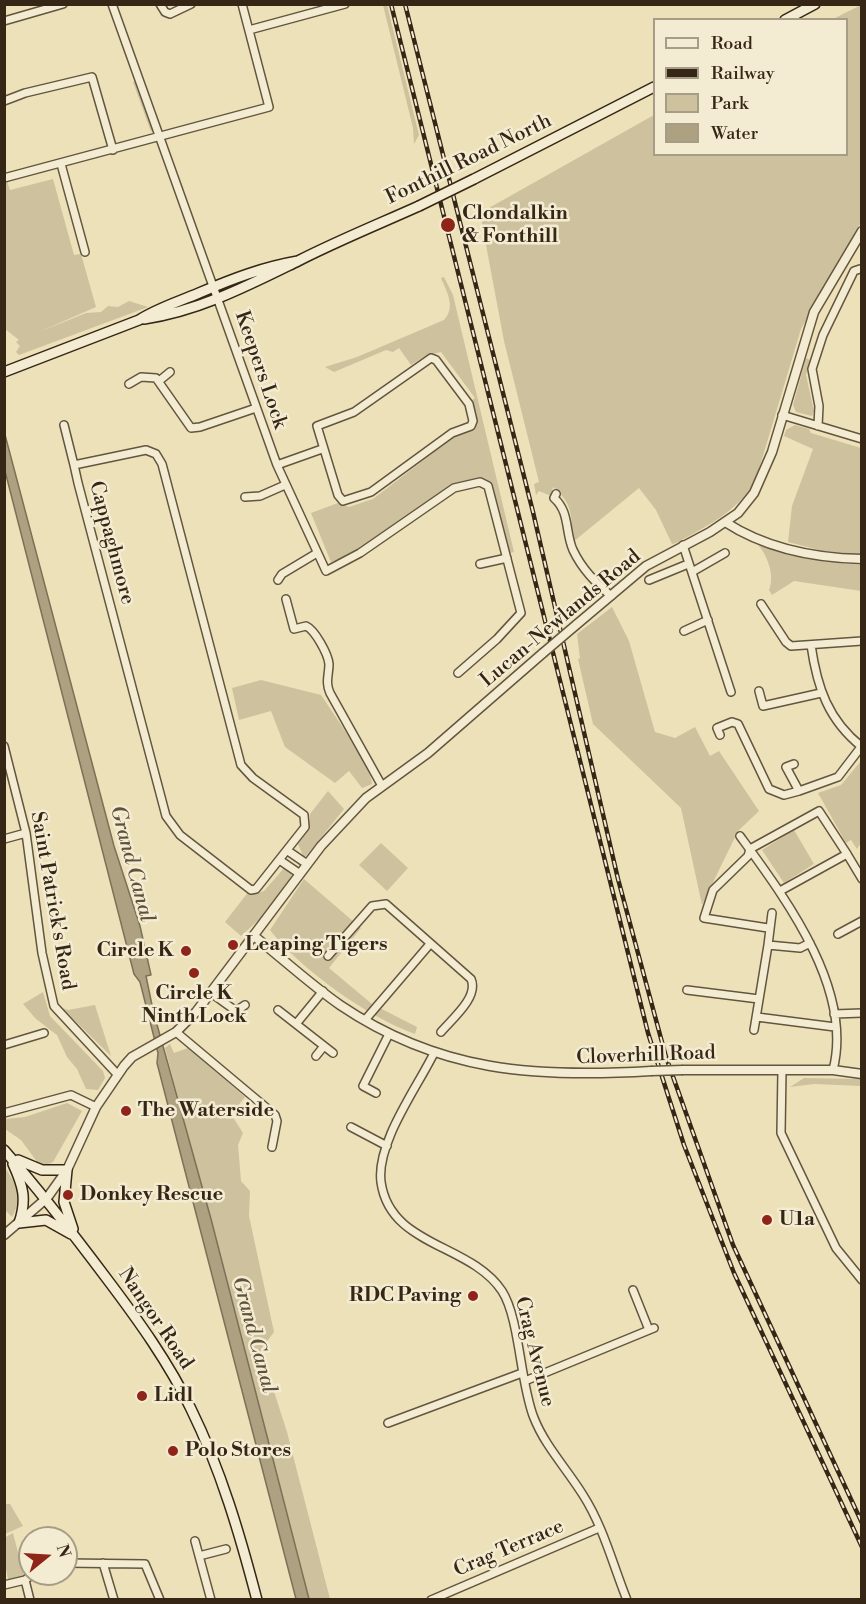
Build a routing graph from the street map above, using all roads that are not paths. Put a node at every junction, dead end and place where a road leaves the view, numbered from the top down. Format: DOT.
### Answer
graph roads {
  1 [pos="63,4"];
  2 [pos="112,4"];
  3 [pos="160,4"];
  4 [pos="192,4"];
  5 [pos="242,4"];
  6 [pos="345,4"];
  7 [pos="815,4"];
  8 [pos="789,18"];
  9 [pos="4,21"];
  10 [pos="249,30"];
  11 [pos="653,88"];
  12 [pos="4,101"];
  13 [pos="161,136"];
  14 [pos="113,150"];
  15 [pos="61,164"];
  16 [pos="4,178"];
  17 [pos="861,231"];
  18 [pos="85,252"];
  19 [pos="298,261"];
  20 [pos="860,269"];
  21 [pos="213,286"];
  22 [pos="218,298"];
  23 [pos="139,320"];
  24 [pos="8,371"];
  25 [pos="170,372"];
  26 [pos="159,381"];
  27 [pos="129,384"];
  28 [pos="256,408"];
  29 [pos="783,415"];
  30 [pos="64,425"];
  31 [pos="818,426"];
  32 [pos="861,436"];
  33 [pos="322,449"];
  34 [pos="74,465"];
  35 [pos="277,465"];
  36 [pos="285,485"];
  37 [pos="556,494"];
  38 [pos="245,497"];
  39 [pos="725,522"];
  40 [pos="683,545"];
  41 [pos="317,553"];
  42 [pos="725,553"];
  43 [pos="507,558"];
  44 [pos="861,560"];
  45 [pos="480,564"];
  46 [pos="688,564"];
  47 [pos="692,572"];
  48 [pos="278,580"];
  49 [pos="649,580"];
  50 [pos="611,596"];
  51 [pos="286,599"];
  52 [pos="761,604"];
  53 [pos="708,620"];
  54 [pos="684,631"];
  55 [pos="861,641"];
  56 [pos="811,645"];
  57 [pos="458,673"];
  58 [pos="759,691"];
  59 [pos="731,692"];
  60 [pos="821,693"];
  61 [pos="720,735"];
  62 [pos="4,746"];
  63 [pos="861,747"];
  64 [pos="794,764"];
  65 [pos="382,786"];
  66 [pos="799,792"];
  67 [pos="26,833"];
  68 [pos="740,836"];
  69 [pos="4,839"];
  70 [pos="750,849"];
  71 [pos="288,851"];
  72 [pos="847,854"];
  73 [pos="281,861"];
  74 [pos="308,864"];
  75 [pos="300,874"];
  76 [pos="861,879"];
  77 [pos="780,891"];
  78 [pos="772,914"];
  79 [pos="861,921"];
  80 [pos="768,928"];
  81 [pos="838,934"];
  82 [pos="254,936"];
  83 [pos="810,943"];
  84 [pos="430,944"];
  85 [pos="768,945"];
  86 [pos="328,956"];
  87 [pos="687,990"];
  88 [pos="323,991"];
  89 [pos="211,993"];
  90 [pos="759,999"];
  91 [pos="245,1005"];
  92 [pos="278,1010"];
  93 [pos="861,1013"];
  94 [pos="834,1014"];
  95 [pos="757,1017"];
  96 [pos="365,1020"];
  97 [pos="296,1024"];
  98 [pos="835,1027"];
  99 [pos="754,1030"];
  100 [pos="176,1032"];
  101 [pos="441,1032"];
  102 [pos="44,1033"];
  103 [pos="389,1034"];
  104 [pos="4,1046"];
  105 [pos="324,1046"];
  106 [pos="333,1053"];
  107 [pos="434,1053"];
  108 [pos="316,1056"];
  109 [pos="782,1070"];
  110 [pos="833,1070"];
  111 [pos="117,1074"];
  112 [pos="861,1074"];
  113 [pos="376,1093"];
  114 [pos="96,1107"];
  115 [pos="4,1113"];
  116 [pos="351,1127"];
  117 [pos="387,1146"];
  118 [pos="272,1147"];
  119 [pos="7,1153"];
  120 [pos="67,1170"];
  121 [pos="47,1198"];
  122 [pos="19,1223"];
  123 [pos="4,1235"];
  124 [pos="76,1237"];
  125 [pos="861,1280"];
  126 [pos="633,1290"];
  127 [pos="522,1373"];
  128 [pos="525,1381"];
  129 [pos="388,1423"];
  130 [pos="599,1528"];
  131 [pos="195,1541"];
  132 [pos="226,1549"];
  133 [pos="199,1556"];
  134 [pos="78,1563"];
  135 [pos="103,1563"];
  136 [pos="114,1599"];
  137 [pos="160,1599"];
  138 [pos="211,1599"];
  139 [pos="257,1599"];
  140 [pos="431,1599"];
  141 [pos="627,1599"];
  1 -- 9 [label="street"];
  2 -- 13 [label="street, Keepers Lock"];
  3 -- 4 [label="street"];
  5 -- 10 [label="street"];
  6 -- 10 [label="street"];
  7 -- 8 [label="main road"];
  10 -- 13 [label="street"];
  11 -- 19 [label="main road, Fonthill Road North, bridge"];
  12 -- 14 [label="street"];
  13 -- 14 [label="street"];
  13 -- 21 [label="street, Keepers Lock"];
  14 -- 15 [label="street"];
  15 -- 16 [label="street"];
  15 -- 18 [label="street"];
  17 -- 29 [label="street, Lucan-Newlands Road"];
  19 -- 21 [label="main road, Fonthill Road North"];
  19 -- 22 [label="main road, Fonthill Road North"];
  20 -- 31 [label="street"];
  21 -- 22 [label="street, Keepers Lock"];
  21 -- 23 [label="main road, Fonthill Road North"];
  22 -- 23 [label="main road, Fonthill Road North"];
  22 -- 28 [label="street, Keepers Lock"];
  23 -- 24 [label="main road, Fonthill Road North"];
  25 -- 26 [label="street"];
  26 -- 27 [label="street"];
  26 -- 28 [label="street"];
  28 -- 35 [label="street, Keepers Lock"];
  29 -- 31 [label="street"];
  29 -- 39 [label="street, Lucan-Newlands Road"];
  30 -- 34 [label="street"];
  31 -- 32 [label="street"];
  33 -- 33 [label="street, Keepers Lock"];
  33 -- 35 [label="street"];
  34 -- 71 [label="street, Cappaghmore"];
  34 -- 73 [label="street, Cappaghmore"];
  35 -- 36 [label="street, Keepers Lock"];
  36 -- 38 [label="street"];
  36 -- 41 [label="street, Keepers Lock"];
  37 -- 50 [label="street"];
  39 -- 40 [label="street, Lucan-Newlands Road"];
  39 -- 44 [label="street"];
  40 -- 46 [label="street"];
  40 -- 50 [label="street, Lucan-Newlands Road"];
  41 -- 43 [label="street, Keepers Lock"];
  41 -- 48 [label="street"];
  42 -- 47 [label="street"];
  43 -- 45 [label="street"];
  43 -- 57 [label="street"];
  46 -- 47 [label="street"];
  46 -- 49 [label="street"];
  47 -- 53 [label="street"];
  50 -- 65 [label="street, Lucan-Newlands Road, bridge"];
  51 -- 65 [label="street"];
  52 -- 56 [label="street"];
  53 -- 54 [label="street"];
  53 -- 59 [label="street"];
  55 -- 56 [label="street"];
  56 -- 60 [label="street"];
  58 -- 60 [label="street"];
  60 -- 63 [label="street"];
  61 -- 66 [label="street"];
  62 -- 67 [label="street, Saint Patrick's Road"];
  63 -- 66 [label="street"];
  64 -- 66 [label="street"];
  65 -- 74 [label="street, Lucan-Newlands Road"];
  67 -- 69 [label="street"];
  67 -- 111 [label="street, Saint Patrick's Road"];
  68 -- 70 [label="street"];
  70 -- 72 [label="street"];
  70 -- 77 [label="street"];
  70 -- 80 [label="street"];
  71 -- 73 [label="street, Cappaghmore"];
  71 -- 74 [label="street"];
  72 -- 76 [label="street"];
  72 -- 77 [label="street"];
  73 -- 75 [label="street"];
  74 -- 75 [label="street, Lucan-Newlands Road"];
  75 -- 82 [label="street, Lucan-Newlands Road"];
  77 -- 83 [label="street"];
  78 -- 80 [label="street"];
  79 -- 81 [label="street"];
  80 -- 85 [label="street"];
  82 -- 88 [label="street, Cloverhill Road"];
  82 -- 89 [label="street, Lucan-Newlands Road"];
  83 -- 85 [label="street"];
  83 -- 94 [label="street"];
  84 -- 86 [label="street"];
  84 -- 96 [label="street"];
  84 -- 101 [label="street"];
  85 -- 90 [label="street"];
  87 -- 90 [label="street"];
  88 -- 96 [label="street, Cloverhill Road"];
  88 -- 97 [label="street"];
  89 -- 91 [label="street"];
  89 -- 100 [label="street, Lucan-Newlands Road"];
  90 -- 95 [label="street"];
  92 -- 97 [label="street"];
  93 -- 94 [label="street"];
  94 -- 98 [label="street"];
  95 -- 98 [label="street"];
  95 -- 99 [label="street"];
  96 -- 103 [label="street, Cloverhill Road"];
  97 -- 105 [label="street"];
  98 -- 110 [label="street"];
  100 -- 111 [label="street, Lucan-Newlands Road"];
  100 -- 118 [label="street"];
  102 -- 104 [label="street"];
  103 -- 107 [label="street, Cloverhill Road"];
  103 -- 113 [label="street"];
  105 -- 106 [label="street"];
  105 -- 108 [label="street"];
  107 -- 109 [label="street, Cloverhill Road, bridge"];
  107 -- 117 [label="street, Crag Avenue"];
  109 -- 110 [label="street, Cloverhill Road"];
  109 -- 125 [label="street"];
  110 -- 112 [label="street, Cloverhill Road"];
  111 -- 114 [label="street, Lucan-Newlands Road"];
  114 -- 115 [label="street"];
  114 -- 120 [label="street, Lucan-Newlands Road"];
  116 -- 117 [label="street"];
  117 -- 127 [label="street, Crag Avenue"];
  119 -- 120 [label="main road"];
  119 -- 121 [label="main road, Nangor Road"];
  119 -- 122 [label="main road"];
  120 -- 121 [label="street, Lucan-Newlands Road"];
  120 -- 124 [label="main road"];
  121 -- 122 [label="street, Lucan-Newlands Road"];
  121 -- 124 [label="main road, Nangor Road"];
  122 -- 123 [label="street, Lucan-Newlands Road"];
  122 -- 124 [label="main road"];
  124 -- 139 [label="main road, Nangor Road"];
  126 -- 128 [label="street"];
  127 -- 128 [label="street, Crag Avenue"];
  127 -- 129 [label="street"];
  128 -- 130 [label="street, Crag Avenue"];
  130 -- 140 [label="street, Crag Terrace"];
  130 -- 141 [label="street, Crag Avenue"];
  131 -- 133 [label="street"];
  132 -- 133 [label="street"];
  133 -- 138 [label="street"];
  134 -- 135 [label="street"];
  135 -- 136 [label="street"];
  135 -- 137 [label="street"];
}
